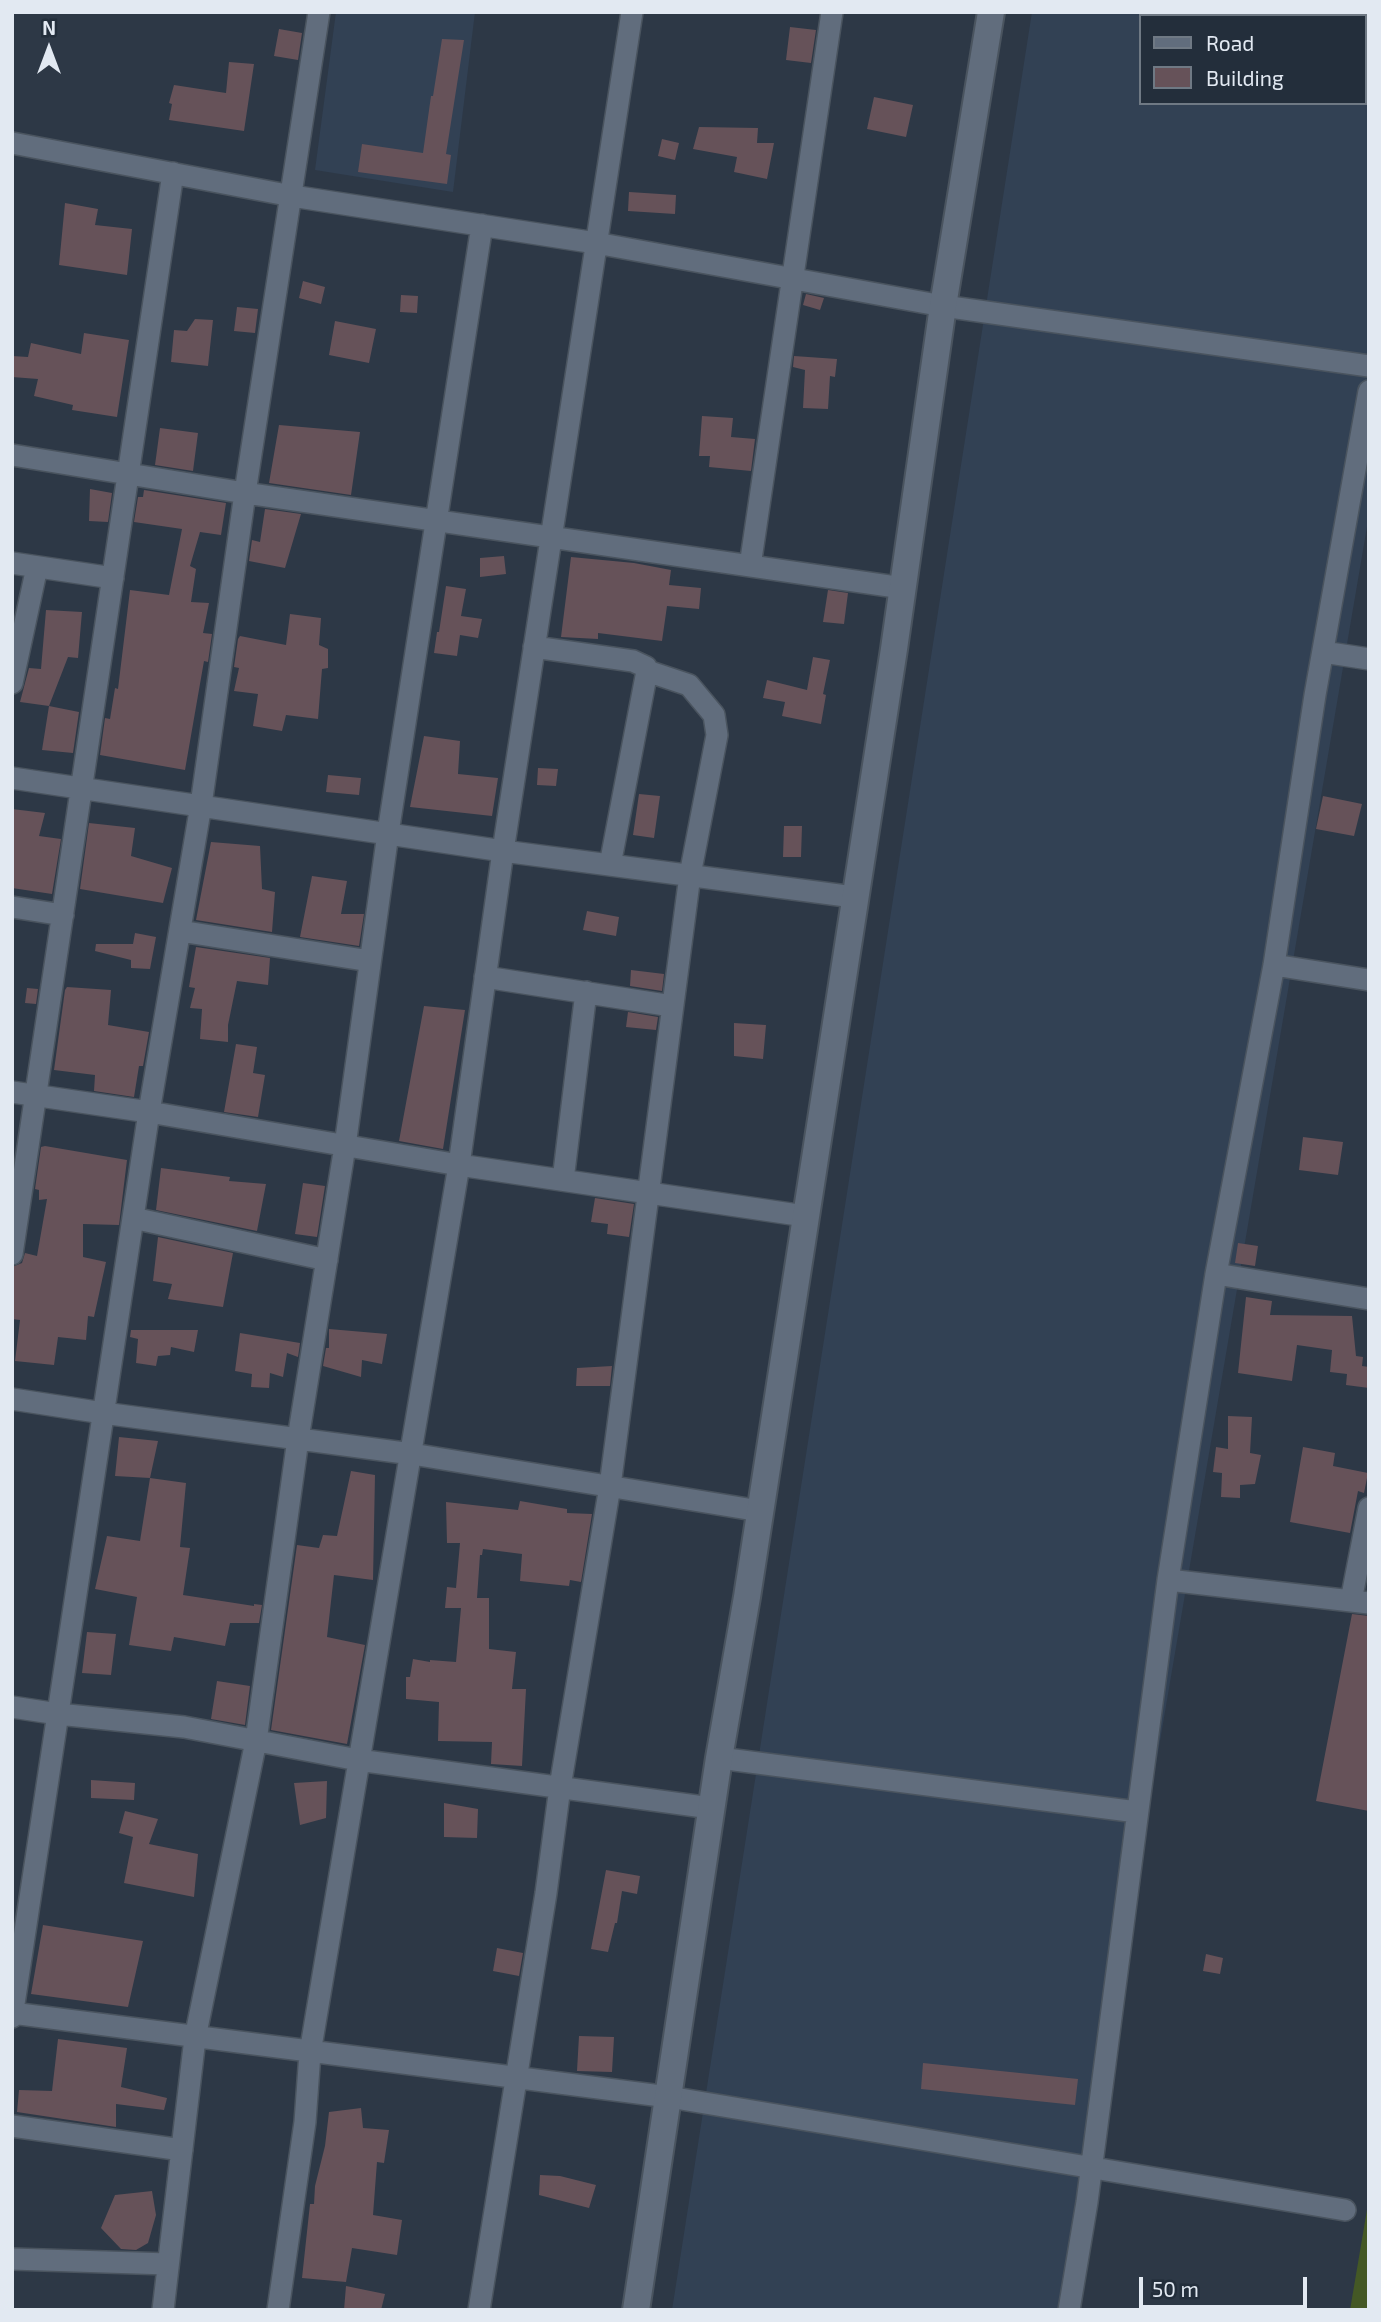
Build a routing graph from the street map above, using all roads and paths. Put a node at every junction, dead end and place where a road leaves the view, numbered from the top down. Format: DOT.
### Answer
graph roads {
  1 [pos="319,12"];
  2 [pos="632,12"];
  3 [pos="832,12"];
  4 [pos="991,12"];
  5 [pos="12,142"];
  6 [pos="173,173"];
  7 [pos="292,196"];
  8 [pos="482,225"];
  9 [pos="596,243"];
  10 [pos="792,279"];
  11 [pos="943,306"];
  12 [pos="1369,366"];
  13 [pos="1369,391"];
  14 [pos="12,455"];
  15 [pos="129,474"];
  16 [pos="245,493"];
  17 [pos="438,521"];
  18 [pos="551,537"];
  19 [pos="12,564"];
  20 [pos="750,566"];
  21 [pos="37,567"];
  22 [pos="113,578"];
  23 [pos="903,587"];
  24 [pos="534,647"];
  25 [pos="1323,652"];
  26 [pos="1369,659"];
  27 [pos="647,671"];
  28 [pos="12,683"];
  29 [pos="12,778"];
  30 [pos="80,788"];
  31 [pos="201,806"];
  32 [pos="388,833"];
  33 [pos="503,850"];
  34 [pos="610,865"];
  35 [pos="690,875"];
  36 [pos="854,897"];
  37 [pos="12,907"];
  38 [pos="63,915"];
  39 [pos="180,931"];
  40 [pos="370,961"];
  41 [pos="1274,965"];
  42 [pos="485,977"];
  43 [pos="1369,980"];
  44 [pos="586,992"];
  45 [pos="672,1006"];
  46 [pos="12,1092"];
  47 [pos="34,1096"];
  48 [pos="149,1112"];
  49 [pos="345,1146"];
  50 [pos="459,1165"];
  51 [pos="563,1180"];
  52 [pos="648,1192"];
  53 [pos="16,1204"];
  54 [pos="805,1216"];
  55 [pos="133,1218"];
  56 [pos="12,1254"];
  57 [pos="327,1260"];
  58 [pos="1216,1274"];
  59 [pos="1369,1299"];
  60 [pos="12,1399"];
  61 [pos="103,1413"];
  62 [pos="298,1439"];
  63 [pos="412,1454"];
  64 [pos="610,1486"];
  65 [pos="1369,1508"];
  66 [pos="760,1511"];
  67 [pos="1168,1580"];
  68 [pos="1360,1602"];
  69 [pos="12,1707"];
  70 [pos="58,1714"];
  71 [pos="256,1741"];
  72 [pos="719,1758"];
  73 [pos="358,1760"];
  74 [pos="560,1787"];
  75 [pos="711,1808"];
  76 [pos="1137,1812"];
  77 [pos="21,1900"];
  78 [pos="12,2015"];
  79 [pos="195,2038"];
  80 [pos="310,2053"];
  81 [pos="517,2078"];
  82 [pos="669,2097"];
  83 [pos="12,2126"];
  84 [pos="182,2150"];
  85 [pos="1092,2167"];
  86 [pos="1346,2210"];
  87 [pos="12,2259"];
  88 [pos="168,2264"];
  89 [pos="163,2310"];
  90 [pos="278,2310"];
  91 [pos="479,2310"];
  92 [pos="636,2310"];
  93 [pos="1069,2310"];
  1 -- 7 [label="street"];
  2 -- 9 [label="street"];
  3 -- 10 [label="street"];
  4 -- 11 [label="street"];
  5 -- 6 [label="street"];
  6 -- 7 [label="street"];
  6 -- 15 [label="street"];
  7 -- 8 [label="street"];
  7 -- 16 [label="street"];
  8 -- 9 [label="street"];
  8 -- 17 [label="street"];
  9 -- 10 [label="street"];
  9 -- 18 [label="street"];
  10 -- 11 [label="street"];
  10 -- 20 [label="street"];
  11 -- 12 [label="street"];
  11 -- 23 [label="street"];
  13 -- 25 [label="street"];
  14 -- 15 [label="street"];
  15 -- 16 [label="street"];
  15 -- 22 [label="street"];
  16 -- 17 [label="street"];
  16 -- 31 [label="street"];
  17 -- 18 [label="street"];
  17 -- 32 [label="street"];
  18 -- 20 [label="street"];
  18 -- 24 [label="street"];
  19 -- 21 [label="street"];
  20 -- 23 [label="street"];
  21 -- 22 [label="street"];
  21 -- 28 [label="street"];
  22 -- 30 [label="street"];
  23 -- 36 [label="street"];
  24 -- 27 [label="street"];
  24 -- 33 [label="street"];
  25 -- 26 [label="street"];
  25 -- 41 [label="street"];
  27 -- 34 [label="street"];
  27 -- 35 [label="street"];
  29 -- 30 [label="street"];
  30 -- 31 [label="street"];
  30 -- 38 [label="street"];
  31 -- 32 [label="street"];
  31 -- 39 [label="street"];
  32 -- 33 [label="street"];
  32 -- 40 [label="street"];
  33 -- 34 [label="street"];
  33 -- 42 [label="street"];
  34 -- 35 [label="street"];
  35 -- 36 [label="street"];
  35 -- 45 [label="street"];
  36 -- 54 [label="street"];
  37 -- 38 [label="street"];
  38 -- 47 [label="street"];
  39 -- 40 [label="street"];
  39 -- 48 [label="street"];
  40 -- 49 [label="street"];
  41 -- 43 [label="street"];
  41 -- 58 [label="street"];
  42 -- 44 [label="street"];
  42 -- 50 [label="street"];
  44 -- 45 [label="street"];
  44 -- 51 [label="street"];
  45 -- 52 [label="street"];
  46 -- 47 [label="street"];
  47 -- 48 [label="street"];
  47 -- 53 [label="street"];
  48 -- 49 [label="street"];
  48 -- 55 [label="street"];
  49 -- 50 [label="street"];
  49 -- 57 [label="street"];
  50 -- 51 [label="street"];
  50 -- 63 [label="street"];
  51 -- 52 [label="street"];
  52 -- 54 [label="street"];
  52 -- 64 [label="street"];
  53 -- 56 [label="street"];
  54 -- 66 [label="street"];
  55 -- 57 [label="street"];
  55 -- 61 [label="street"];
  57 -- 62 [label="street"];
  58 -- 59 [label="street"];
  58 -- 67 [label="street"];
  60 -- 61 [label="street"];
  61 -- 62 [label="street"];
  61 -- 70 [label="street"];
  62 -- 63 [label="street"];
  62 -- 71 [label="street"];
  63 -- 64 [label="street"];
  63 -- 73 [label="street"];
  64 -- 66 [label="street"];
  64 -- 74 [label="street"];
  65 -- 68 [label="street"];
  66 -- 72 [label="street"];
  67 -- 68 [label="street"];
  67 -- 76 [label="street"];
  69 -- 70 [label="street"];
  70 -- 71 [label="street"];
  70 -- 77 [label="street"];
  71 -- 73 [label="street"];
  71 -- 79 [label="street"];
  72 -- 75 [label="street"];
  72 -- 76 [label="street"];
  73 -- 74 [label="street"];
  73 -- 80 [label="street"];
  74 -- 75 [label="street"];
  74 -- 81 [label="street"];
  75 -- 82 [label="street"];
  76 -- 85 [label="street"];
  77 -- 78 [label="street"];
  78 -- 79 [label="street"];
  79 -- 80 [label="street"];
  79 -- 84 [label="street"];
  80 -- 81 [label="street"];
  80 -- 90 [label="street"];
  81 -- 82 [label="street"];
  81 -- 91 [label="street"];
  82 -- 85 [label="street"];
  82 -- 92 [label="street"];
  83 -- 84 [label="street"];
  84 -- 88 [label="street"];
  85 -- 86 [label="street"];
  85 -- 93 [label="street"];
  87 -- 88 [label="street"];
  88 -- 89 [label="street"];
}
